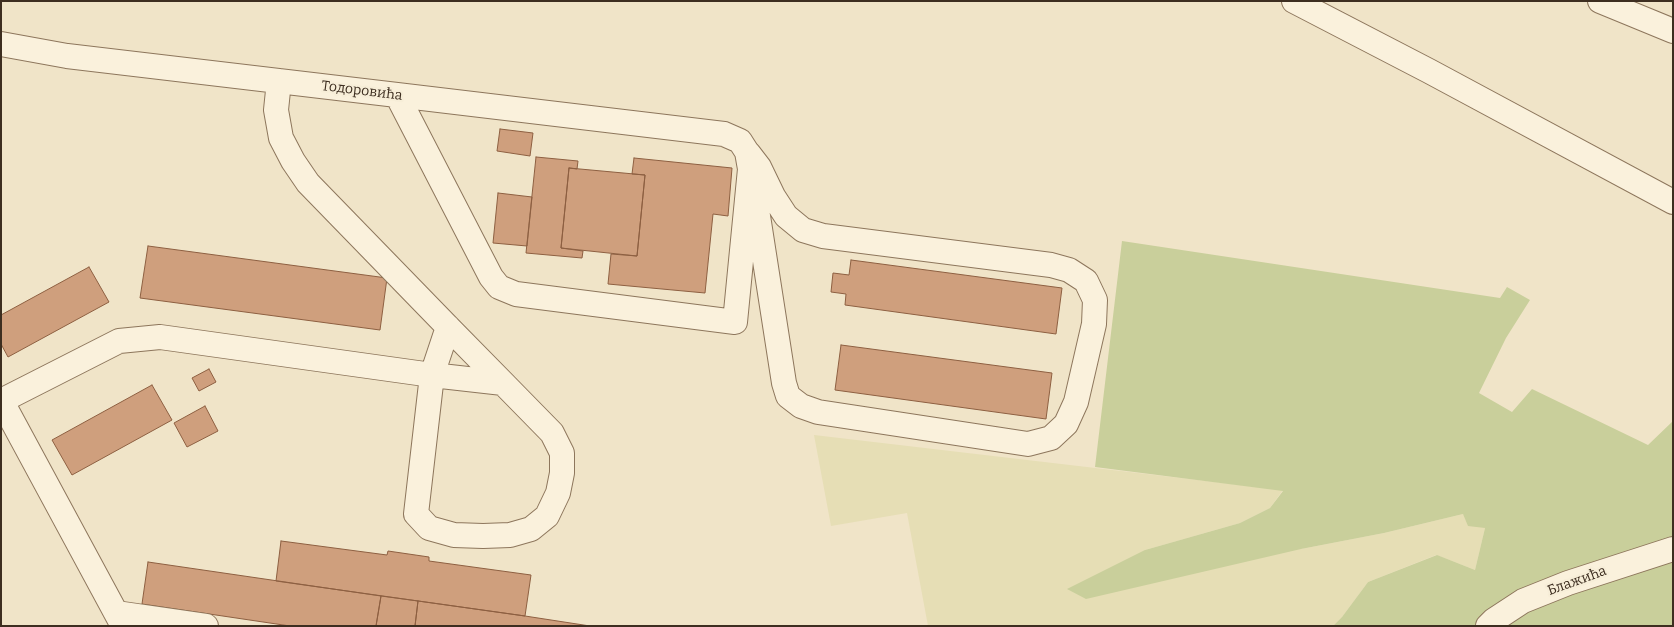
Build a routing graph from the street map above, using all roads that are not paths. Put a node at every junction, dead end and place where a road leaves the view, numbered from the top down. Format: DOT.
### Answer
graph roads {
  1 [pos="1294,1"];
  2 [pos="1600,1"];
  3 [pos="1673,31"];
  4 [pos="1,44"];
  5 [pos="279,81"];
  6 [pos="397,95"];
  7 [pos="749,160"];
  8 [pos="1673,202"];
  9 [pos="448,326"];
  10 [pos="432,375"];
  11 [pos="503,383"];
  12 [pos="1,400"];
  13 [pos="1673,549"];
  14 [pos="119,619"];
  15 [pos="206,626"];
  16 [pos="1488,626"];
  1 -- 8 [label="street"];
  2 -- 3 [label="street"];
  4 -- 5 [label="street, Тодоровића"];
  5 -- 6 [label="street, Тодоровића"];
  5 -- 9 [label="street"];
  6 -- 7 [label="street, Тодоровића"];
  6 -- 7 [label="street"];
  7 -- 7 [label="street"];
  9 -- 10 [label="street"];
  9 -- 11 [label="street"];
  10 -- 11 [label="street"];
  10 -- 11 [label="street"];
  10 -- 12 [label="street"];
  12 -- 14 [label="street"];
  13 -- 16 [label="street, Блажића"];
  14 -- 15 [label="street"];
}
